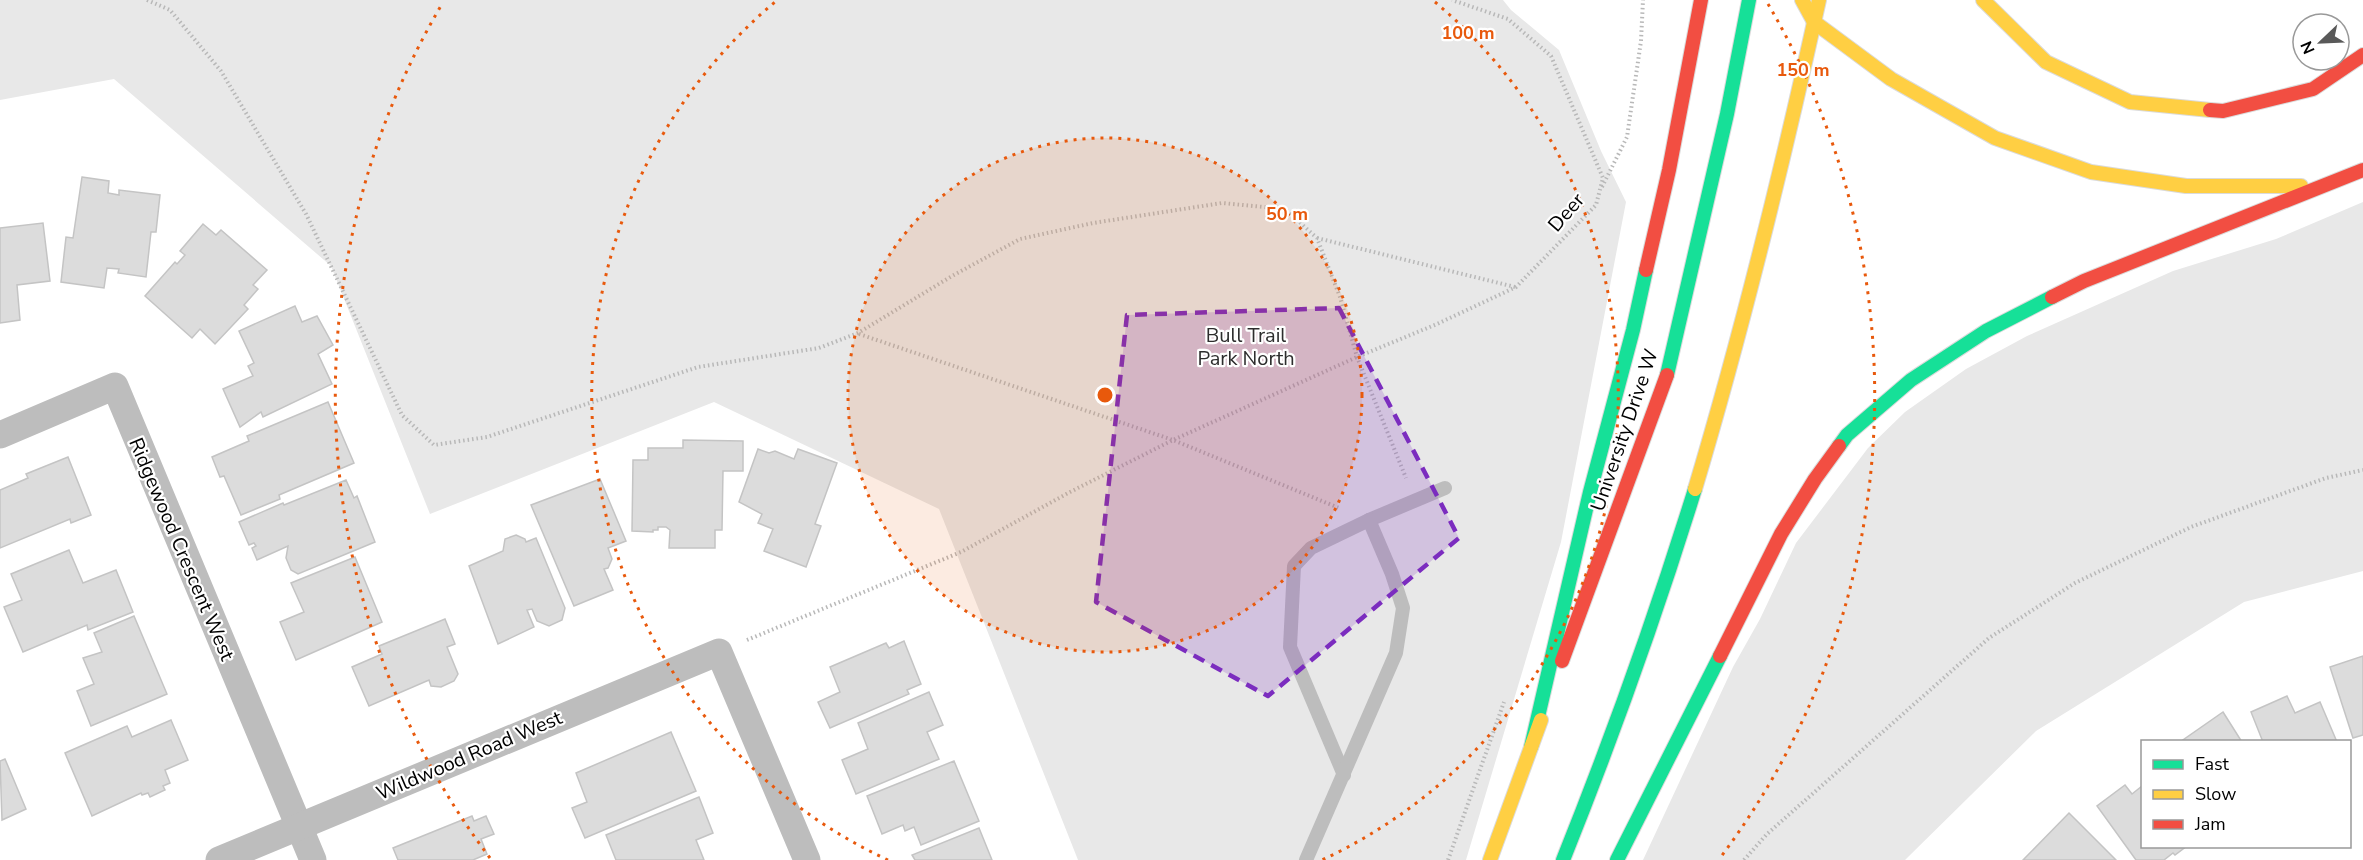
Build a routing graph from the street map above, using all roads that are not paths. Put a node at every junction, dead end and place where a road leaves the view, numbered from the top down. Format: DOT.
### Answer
graph roads {
  1 [pos="1701,0"];
  2 [pos="1749,0"];
  3 [pos="1802,0"];
  4 [pos="1819,0"];
  5 [pos="1983,0"];
  6 [pos="1814,22"];
  7 [pos="2363,56"];
  8 [pos="2363,170"];
  9 [pos="2318,186"];
  10 [pos="0,435"];
  11 [pos="1445,489"];
  12 [pos="1369,520"];
  13 [pos="1531,747"];
  14 [pos="1344,775"];
  15 [pos="298,827"];
  16 [pos="219,860"];
  17 [pos="313,860"];
  18 [pos="807,860"];
  19 [pos="1306,860"];
  20 [pos="1490,860"];
  21 [pos="1563,860"];
  22 [pos="1617,860"];
  1 -- 13 [label="main road"];
  2 -- 13 [label="main road, University Drive W"];
  3 -- 6 [label="main road"];
  4 -- 6 [label="main road"];
  5 -- 7 [label="main road"];
  6 -- 9 [label="main road"];
  6 -- 21 [label="main road"];
  8 -- 9 [label="main road"];
  9 -- 22 [label="main road"];
  10 -- 15 [label="street, Ridgewood Crescent West"];
  11 -- 12 [label="lane"];
  12 -- 14 [label="lane"];
  12 -- 14 [label="lane"];
  13 -- 20 [label="main road, University Drive W"];
  14 -- 19 [label="lane"];
  15 -- 16 [label="street, Wildwood Road West"];
  15 -- 17 [label="street"];
  15 -- 18 [label="street, Wildwood Road West"];
}
